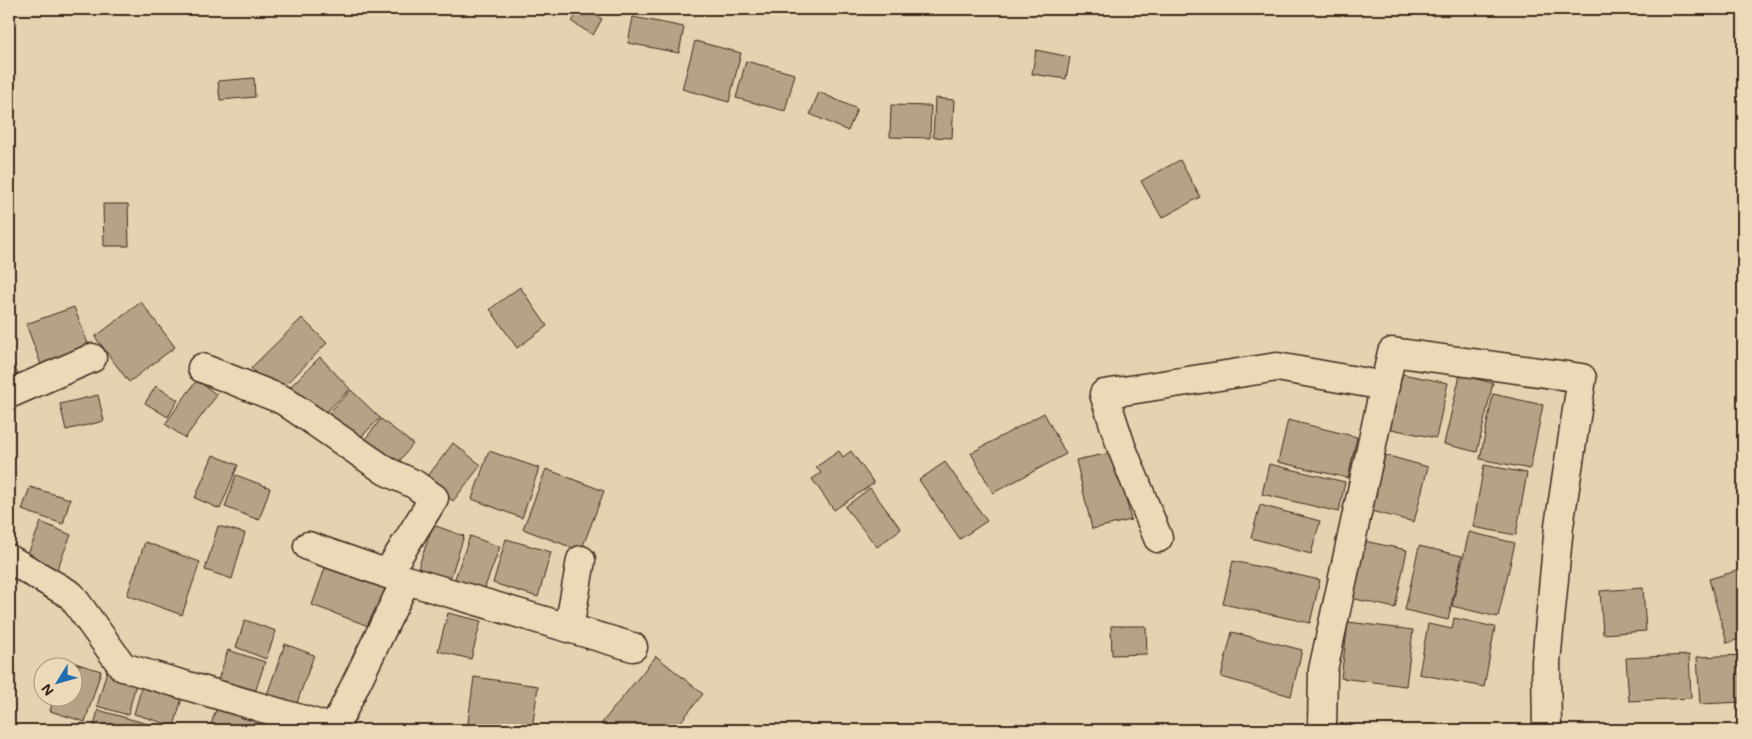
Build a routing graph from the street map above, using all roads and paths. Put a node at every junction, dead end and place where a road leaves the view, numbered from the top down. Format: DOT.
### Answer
graph roads {
  1 [pos="92,358"];
  2 [pos="202,368"];
  3 [pos="1385,386"];
  4 [pos="9,394"];
  5 [pos="1158,538"];
  6 [pos="308,546"];
  7 [pos="9,559"];
  8 [pos="581,560"];
  9 [pos="397,577"];
  10 [pos="569,628"];
  11 [pos="633,647"];
  12 [pos="336,730"];
  13 [pos="1322,730"];
  14 [pos="1547,730"];
  1 -- 4 [label="street"];
  2 -- 9 [label="street"];
  3 -- 5 [label="street"];
  3 -- 13 [label="street"];
  3 -- 14 [label="street"];
  6 -- 9 [label="street"];
  7 -- 12 [label="street"];
  8 -- 10 [label="street"];
  9 -- 10 [label="street"];
  9 -- 12 [label="street"];
  10 -- 11 [label="street"];
}
